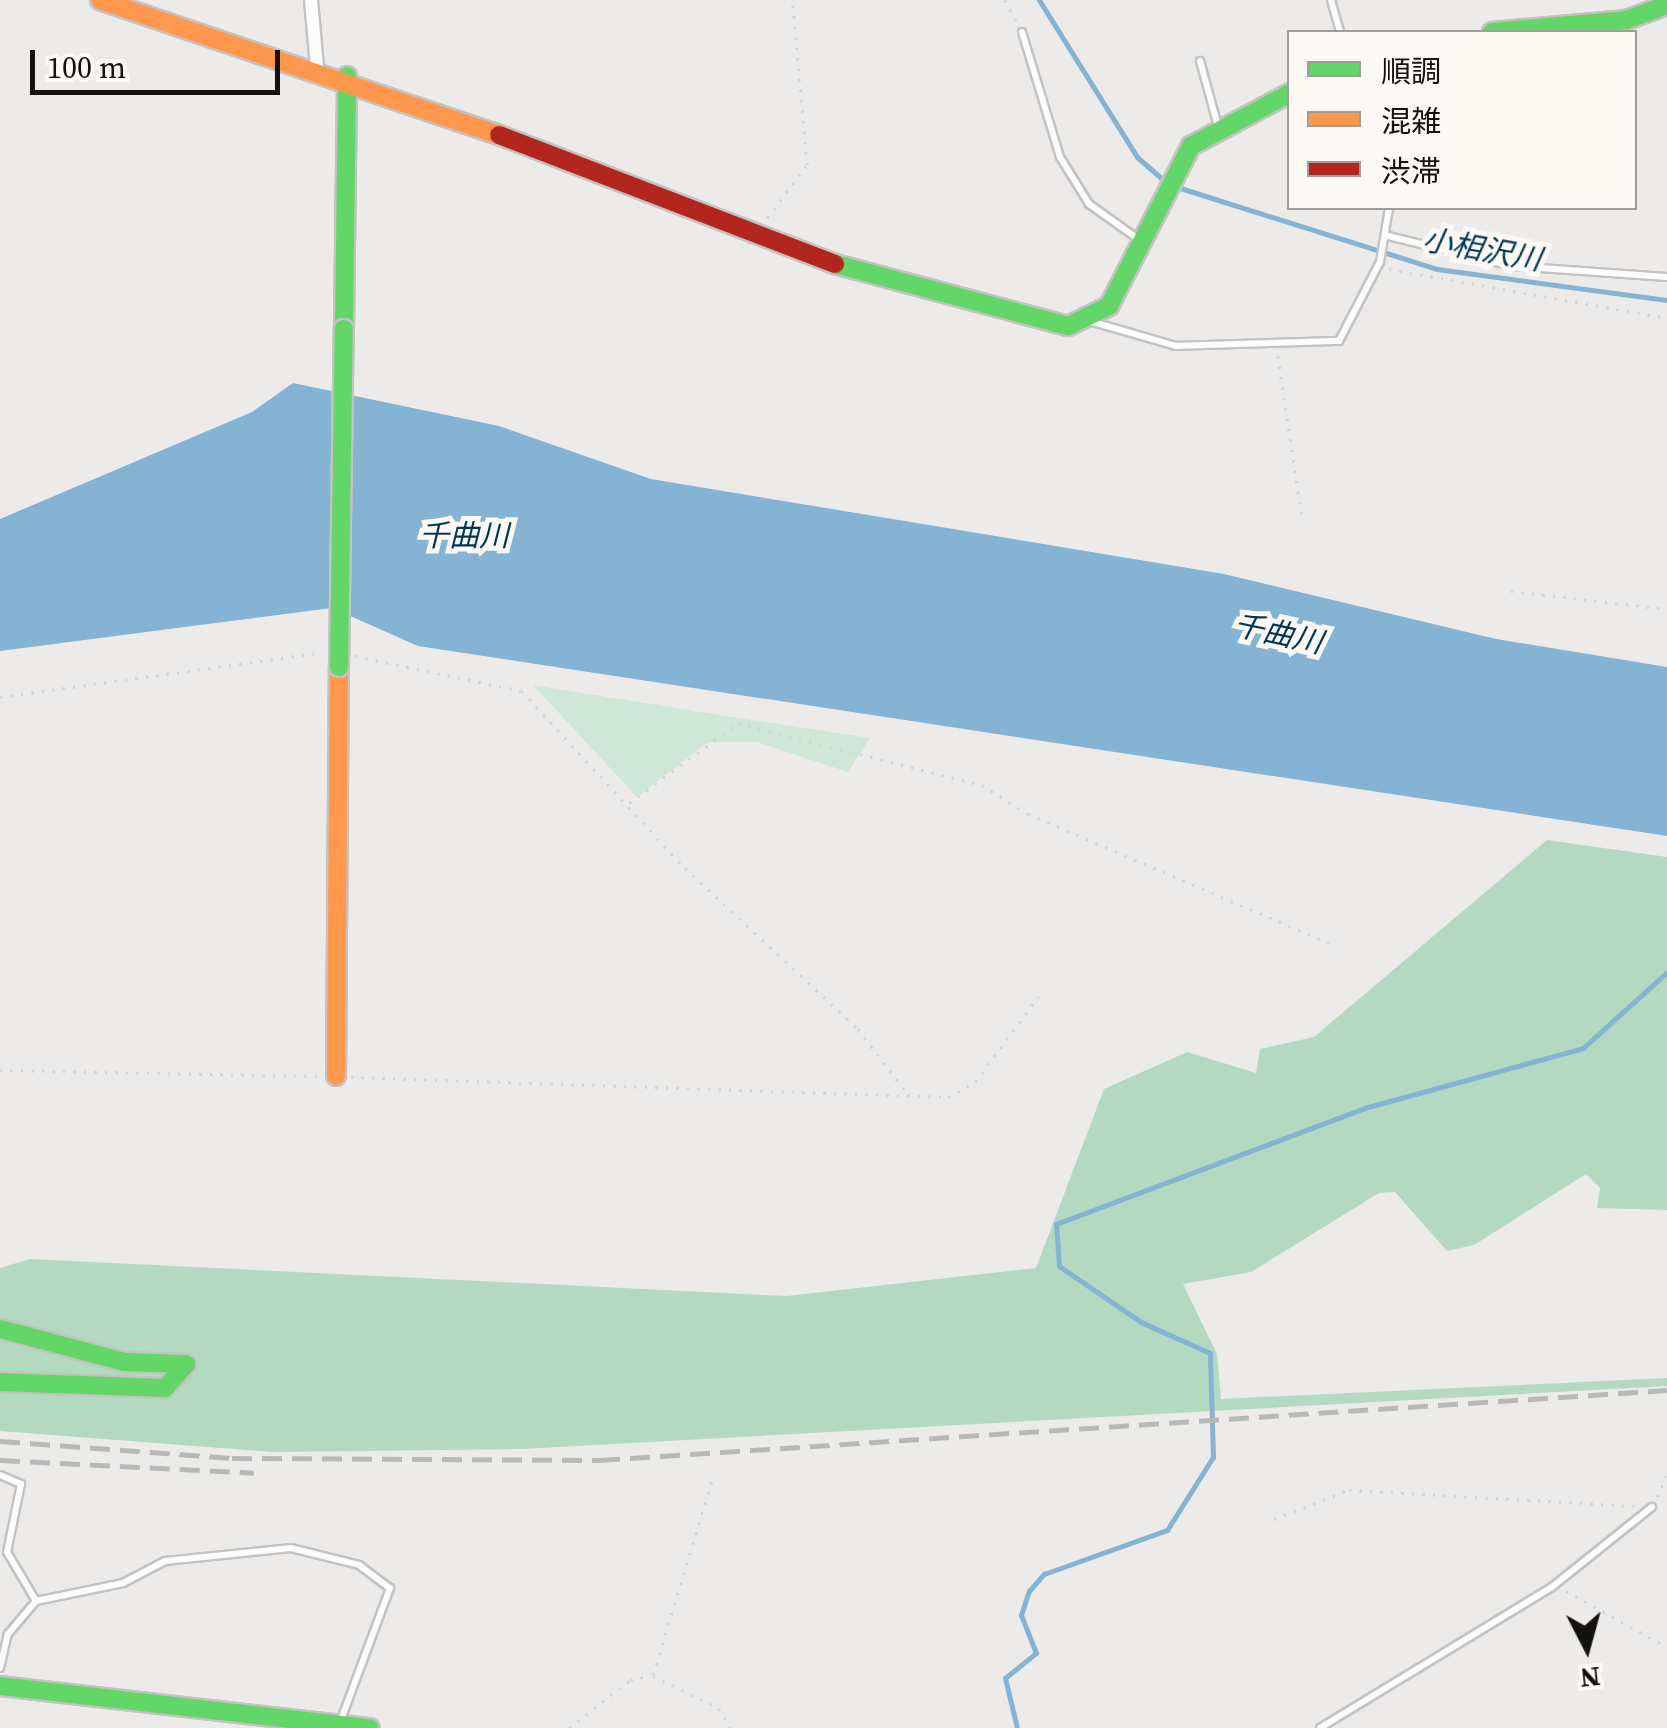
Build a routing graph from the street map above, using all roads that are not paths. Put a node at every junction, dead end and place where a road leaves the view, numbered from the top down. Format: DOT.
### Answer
graph roads {
  1 [pos="100,0"];
  2 [pos="312,0"];
  3 [pos="1331,0"];
  4 [pos="1667,4"];
  5 [pos="1339,30"];
  6 [pos="1513,30"];
  7 [pos="1022,32"];
  8 [pos="1200,62"];
  9 [pos="316,67"];
  10 [pos="346,76"];
  11 [pos="1287,95"];
  12 [pos="1219,132"];
  13 [pos="1390,210"];
  14 [pos="1388,237"];
  15 [pos="1142,242"];
  16 [pos="1667,277"];
  17 [pos="1092,322"];
  18 [pos="336,1076"];
  19 [pos="0,1329"];
  20 [pos="0,1382"];
  21 [pos="0,1476"];
  22 [pos="1652,1508"];
  23 [pos="36,1601"];
  24 [pos="0,1668"];
  25 [pos="0,1686"];
  26 [pos="340,1727"];
  27 [pos="370,1728"];
  28 [pos="1320,1728"];
  1 -- 9 [label="street"];
  2 -- 9 [label="street"];
  3 -- 5 [label="lane"];
  4 -- 6 [label="street"];
  7 -- 15 [label="lane"];
  8 -- 12 [label="lane"];
  9 -- 10 [label="street"];
  10 -- 17 [label="street"];
  10 -- 18 [label="street, bridge"];
  11 -- 12 [label="street"];
  12 -- 15 [label="street"];
  13 -- 14 [label="lane"];
  14 -- 16 [label="lane"];
  14 -- 17 [label="lane"];
  15 -- 17 [label="street"];
  19 -- 20 [label="street"];
  21 -- 23 [label="lane"];
  22 -- 28 [label="lane"];
  23 -- 24 [label="lane"];
  23 -- 26 [label="lane"];
  25 -- 26 [label="street"];
  26 -- 27 [label="street"];
}
